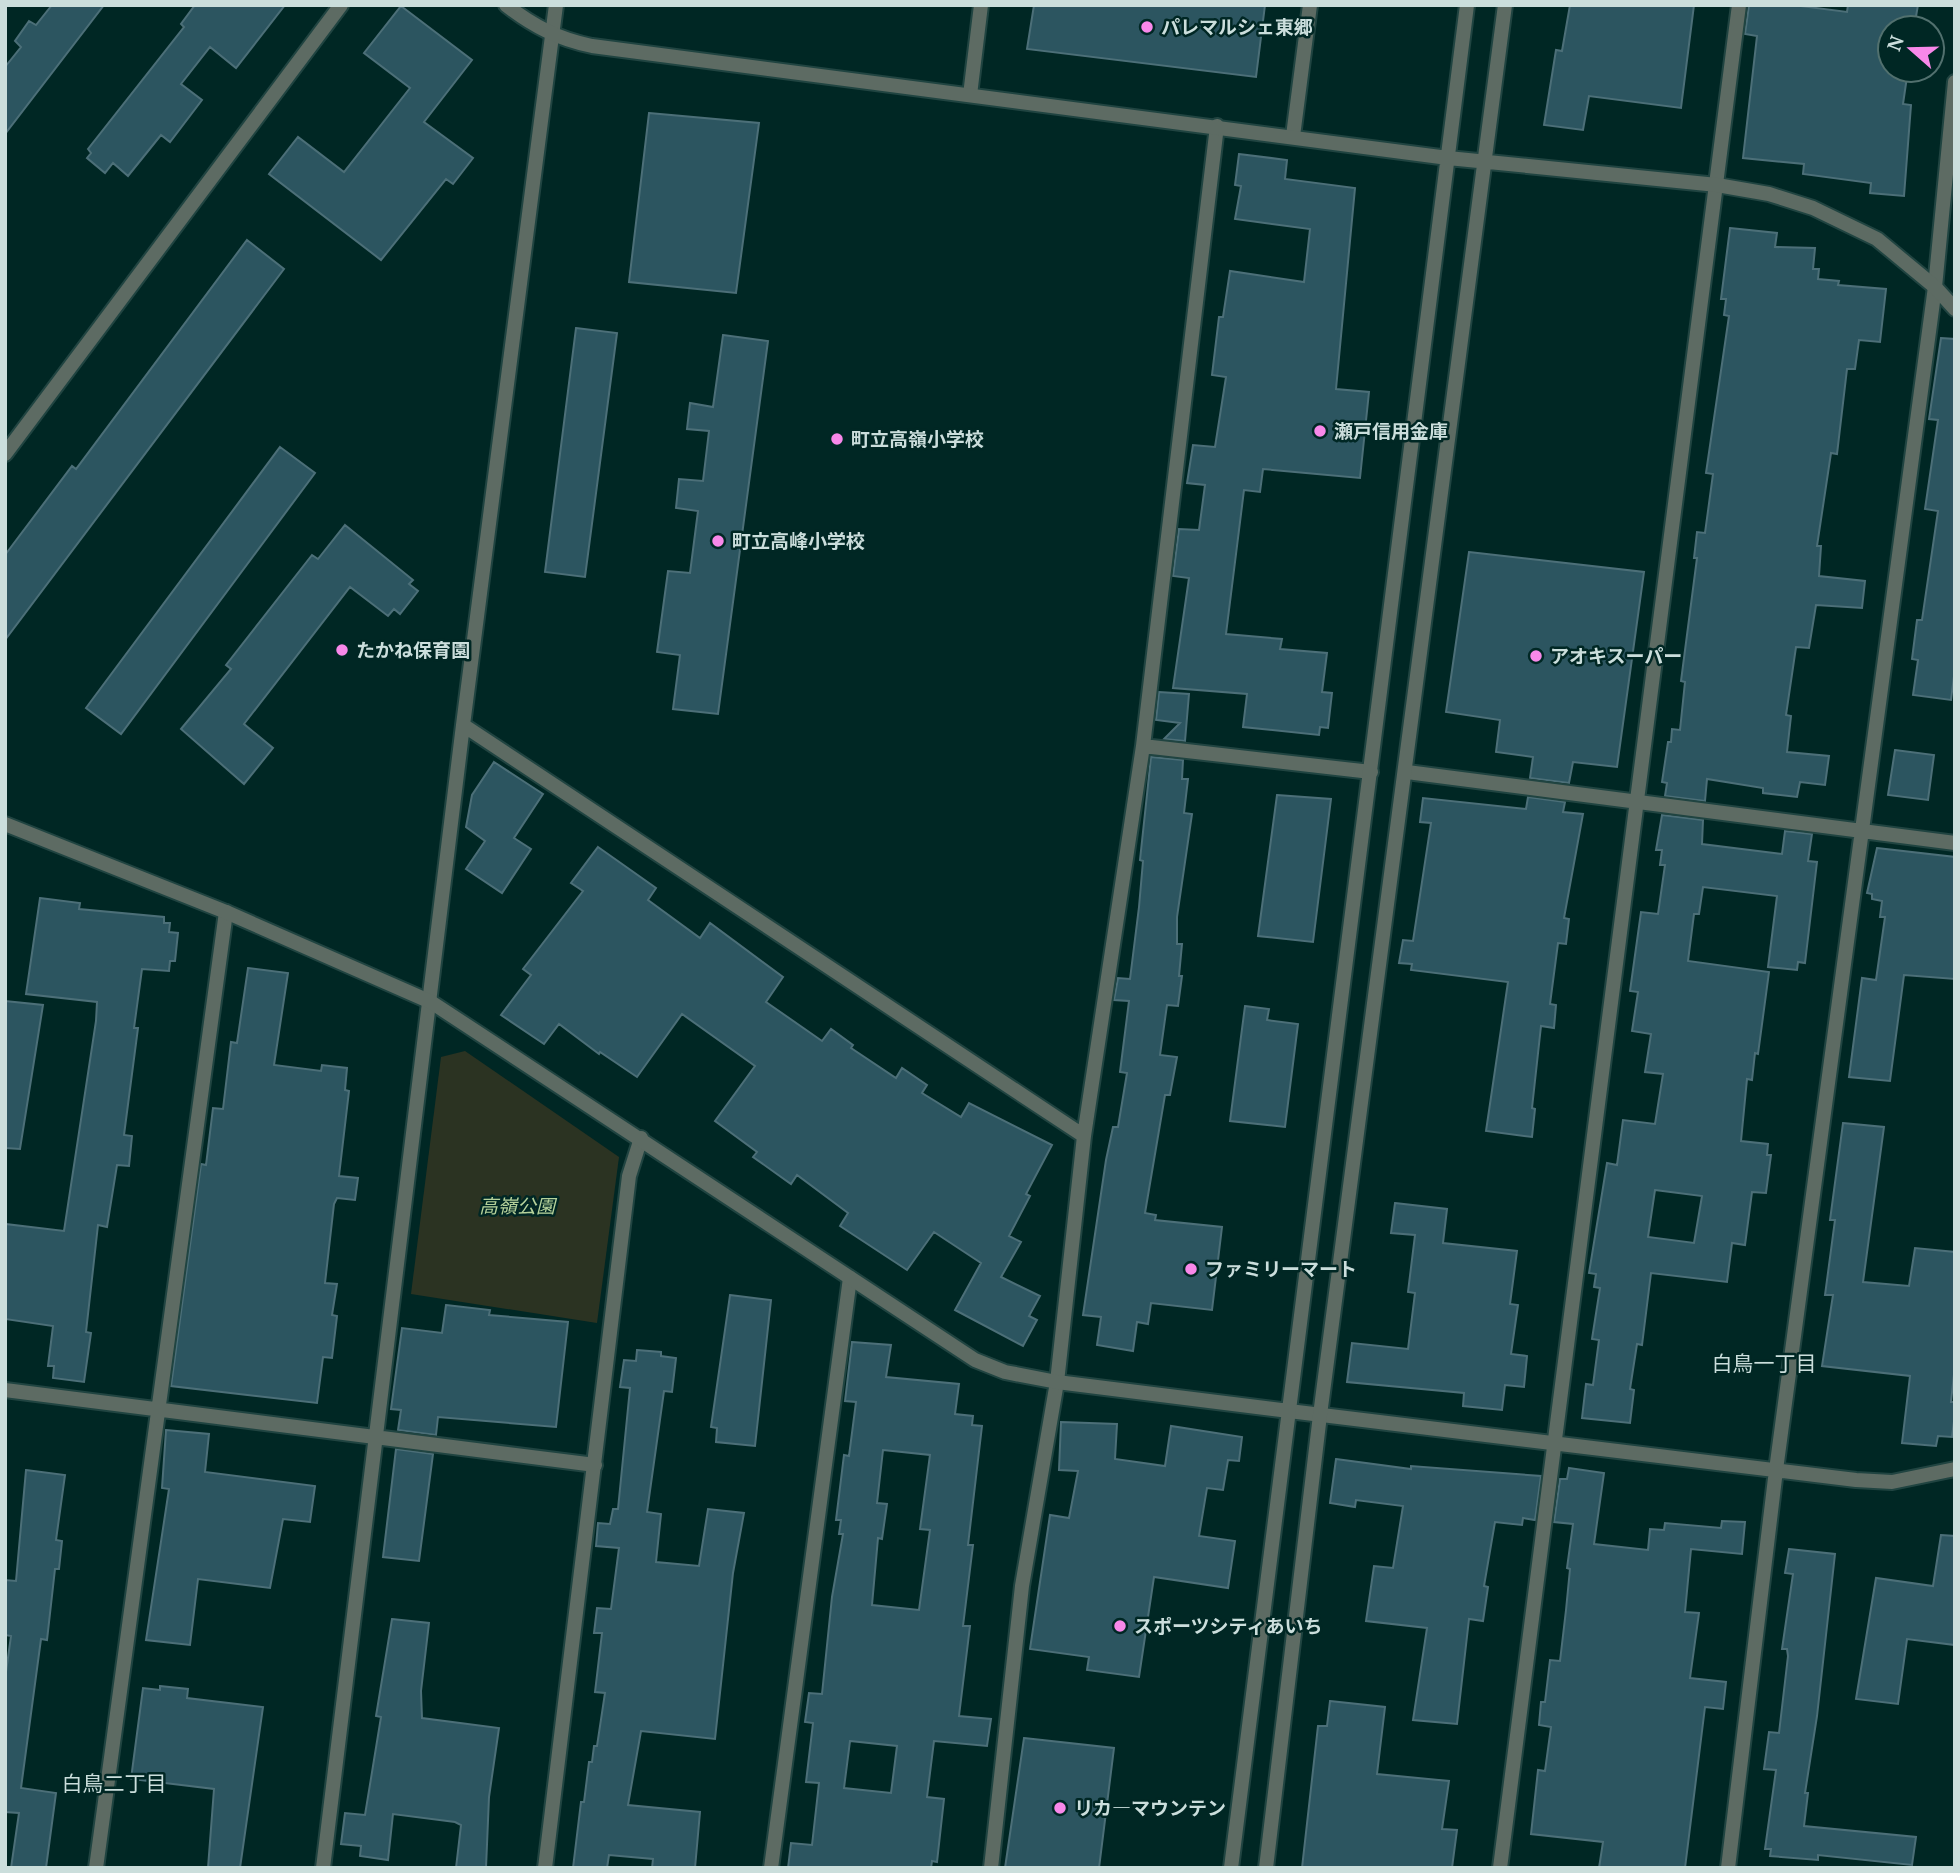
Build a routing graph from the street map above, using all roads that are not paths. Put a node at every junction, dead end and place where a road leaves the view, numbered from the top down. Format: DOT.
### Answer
graph roads {
  1 [pos="341,5"];
  2 [pos="506,5"];
  3 [pos="556,5"];
  4 [pos="981,5"];
  5 [pos="1310,5"];
  6 [pos="1467,5"];
  7 [pos="1505,5"];
  8 [pos="1739,5"];
  9 [pos="552,35"];
  10 [pos="1955,82"];
  11 [pos="970,95"];
  12 [pos="1217,126"];
  13 [pos="1293,136"];
  14 [pos="1448,158"];
  15 [pos="1486,162"];
  16 [pos="1717,185"];
  17 [pos="1935,287"];
  18 [pos="1955,309"];
  19 [pos="5,454"];
  20 [pos="463,725"];
  21 [pos="1143,746"];
  22 [pos="1371,772"];
  23 [pos="1407,772"];
  24 [pos="1636,800"];
  25 [pos="5,824"];
  26 [pos="1862,832"];
  27 [pos="1955,843"];
  28 [pos="226,912"];
  29 [pos="431,1002"];
  30 [pos="1084,1136"];
  31 [pos="641,1138"];
  32 [pos="850,1278"];
  33 [pos="1057,1382"];
  34 [pos="5,1390"];
  35 [pos="159,1410"];
  36 [pos="1289,1411"];
  37 [pos="1320,1415"];
  38 [pos="376,1437"];
  39 [pos="1553,1443"];
  40 [pos="594,1465"];
  41 [pos="1955,1469"];
  42 [pos="1776,1470"];
  43 [pos="96,1868"];
  44 [pos="323,1868"];
  45 [pos="545,1868"];
  46 [pos="771,1868"];
  47 [pos="991,1868"];
  48 [pos="1231,1868"];
  49 [pos="1266,1868"];
  50 [pos="1500,1868"];
  51 [pos="1728,1868"];
  1 -- 19 [label="street"];
  2 -- 9 [label="street"];
  3 -- 9 [label="street"];
  4 -- 11 [label="street"];
  5 -- 13 [label="street"];
  6 -- 14 [label="street"];
  7 -- 15 [label="street"];
  8 -- 16 [label="street"];
  9 -- 11 [label="street"];
  9 -- 20 [label="street"];
  10 -- 17 [label="street"];
  11 -- 12 [label="street"];
  12 -- 13 [label="street"];
  12 -- 21 [label="street"];
  13 -- 14 [label="street"];
  14 -- 15 [label="street"];
  14 -- 22 [label="street"];
  15 -- 16 [label="street"];
  15 -- 23 [label="street"];
  16 -- 17 [label="street"];
  16 -- 24 [label="street"];
  17 -- 18 [label="street"];
  17 -- 26 [label="street"];
  20 -- 29 [label="street"];
  20 -- 30 [label="street"];
  21 -- 22 [label="street"];
  21 -- 30 [label="street"];
  22 -- 36 [label="street"];
  23 -- 24 [label="street"];
  23 -- 37 [label="street"];
  24 -- 26 [label="street"];
  24 -- 39 [label="street"];
  25 -- 28 [label="street"];
  26 -- 27 [label="street"];
  26 -- 42 [label="street"];
  28 -- 29 [label="street"];
  28 -- 35 [label="street"];
  29 -- 31 [label="street"];
  29 -- 38 [label="street"];
  30 -- 33 [label="street"];
  31 -- 32 [label="street"];
  31 -- 40 [label="street"];
  32 -- 33 [label="street"];
  32 -- 46 [label="street"];
  33 -- 36 [label="street"];
  33 -- 47 [label="street"];
  34 -- 35 [label="street"];
  35 -- 38 [label="street"];
  35 -- 43 [label="street"];
  36 -- 37 [label="street"];
  36 -- 48 [label="street"];
  37 -- 39 [label="street"];
  37 -- 49 [label="street"];
  38 -- 40 [label="street"];
  38 -- 44 [label="street"];
  39 -- 42 [label="street"];
  39 -- 50 [label="street"];
  40 -- 45 [label="street"];
  41 -- 42 [label="street"];
  42 -- 51 [label="street"];
}
